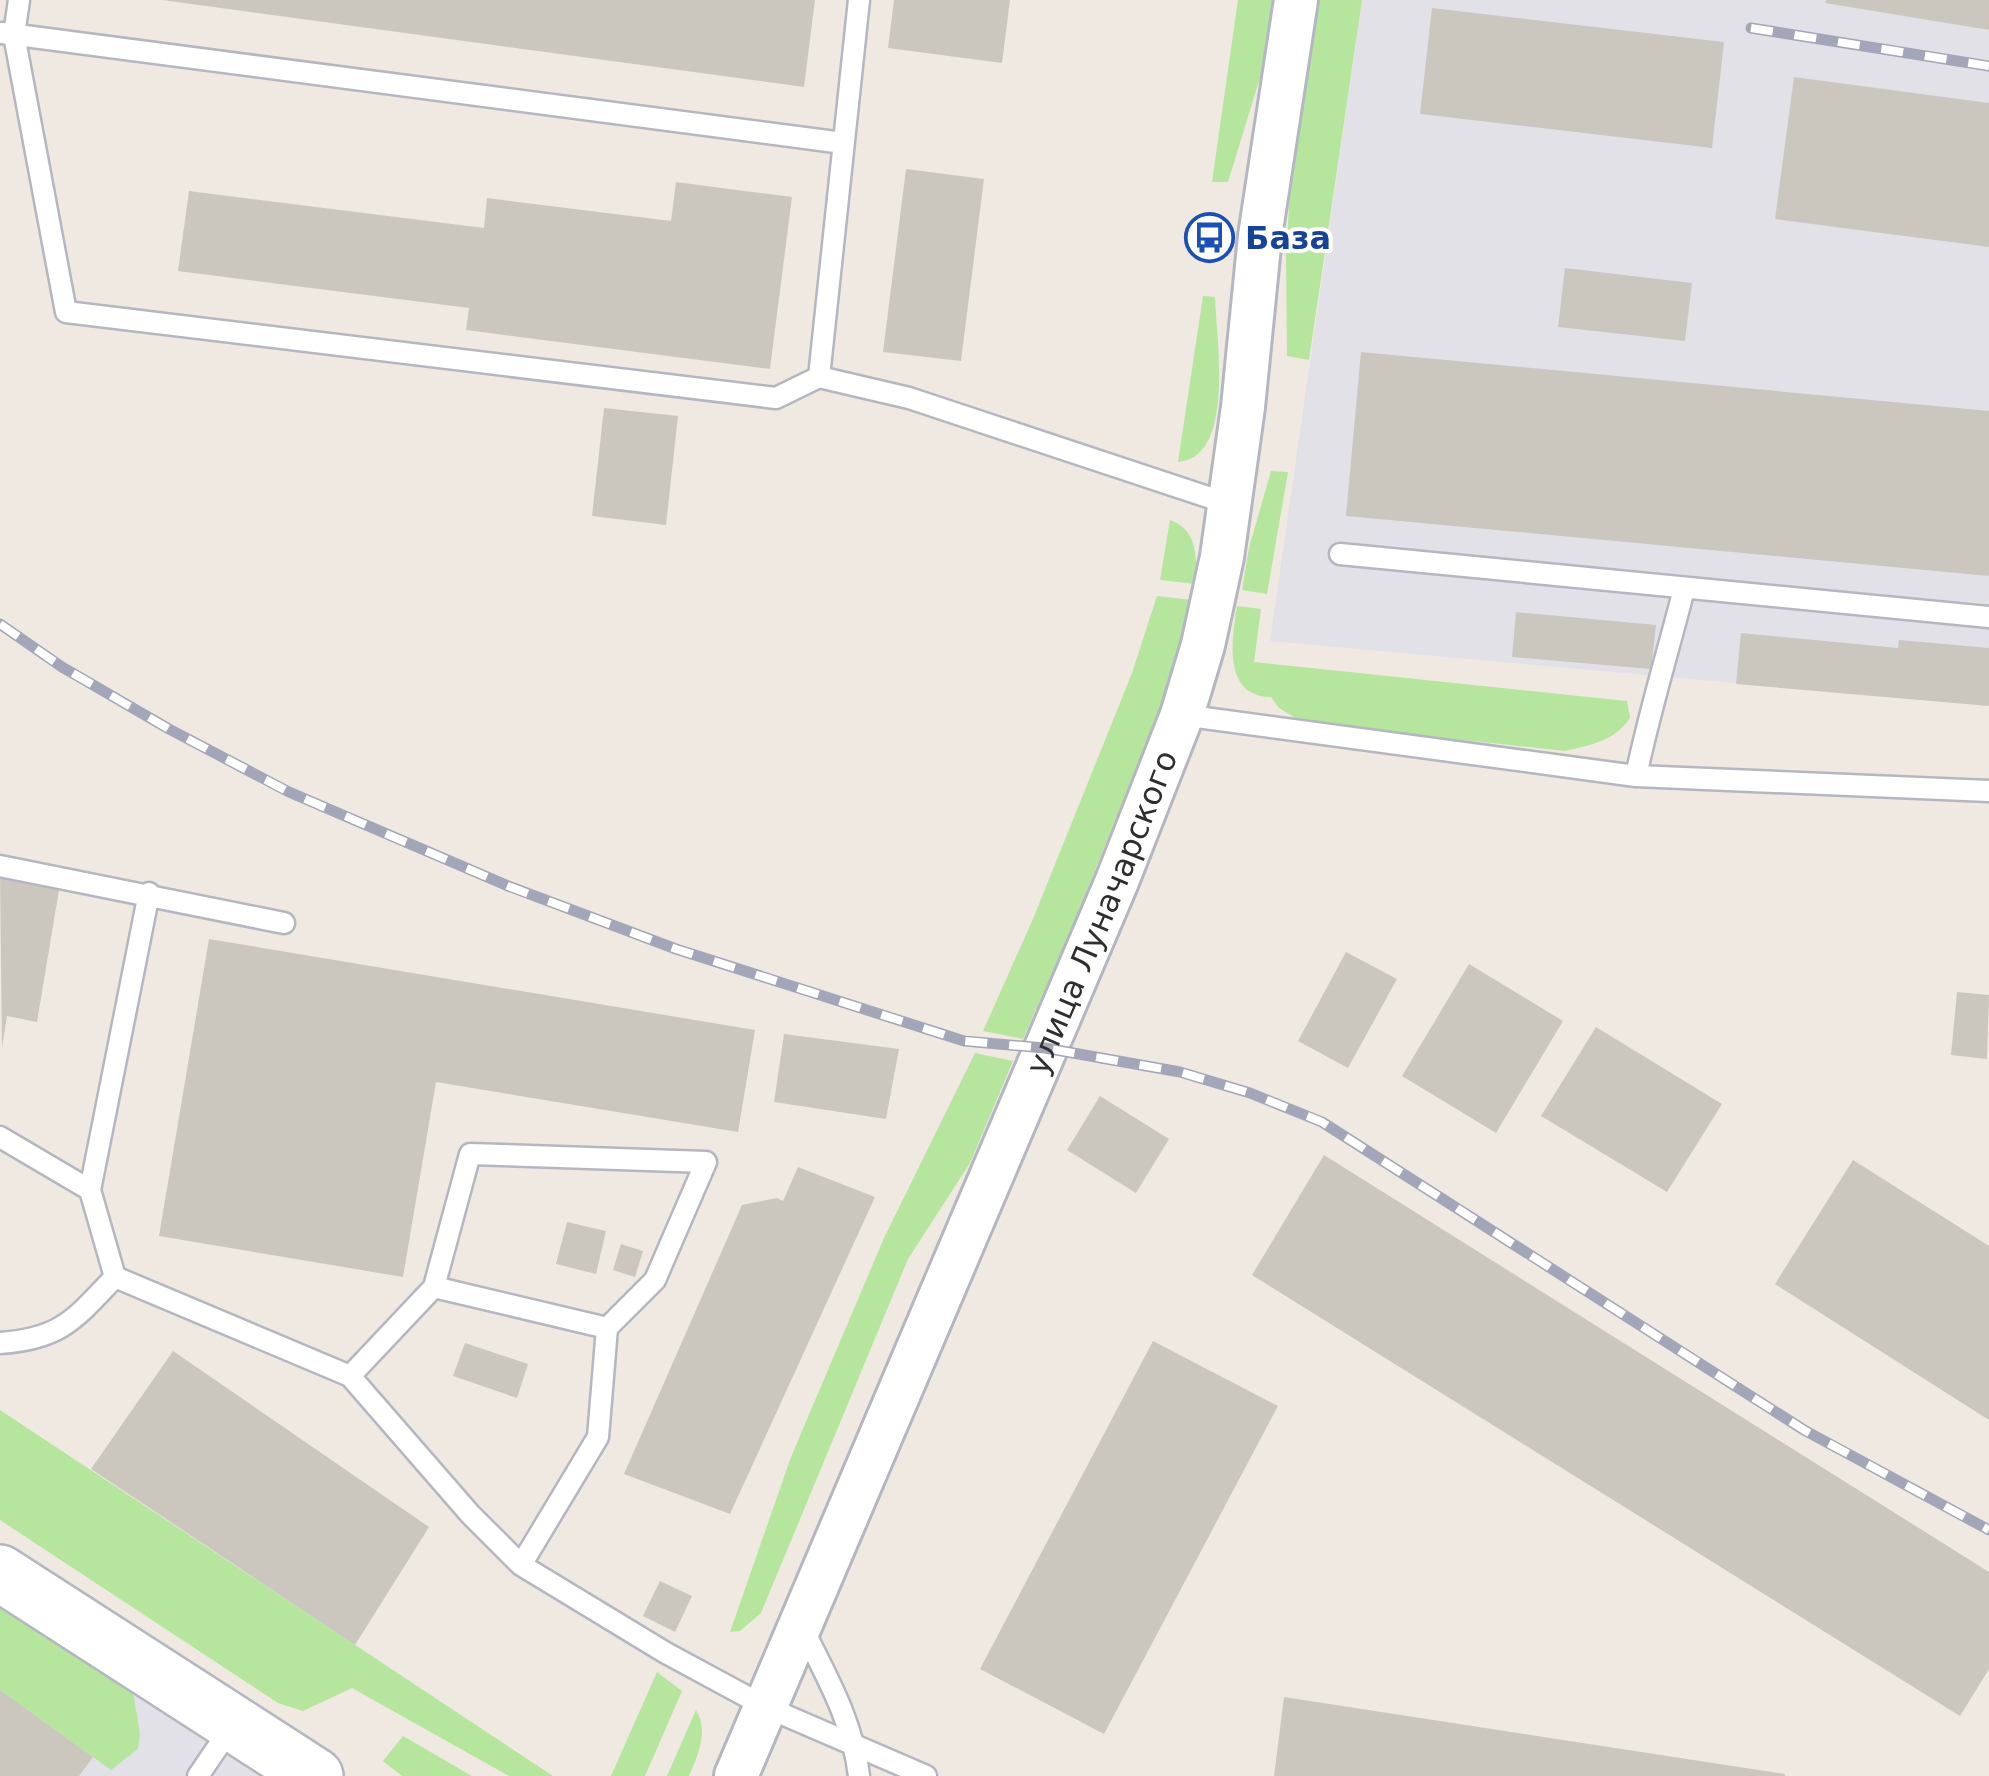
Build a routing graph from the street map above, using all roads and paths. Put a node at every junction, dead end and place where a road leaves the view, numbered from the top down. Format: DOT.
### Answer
graph roads {
  1 [pos="19,0"];
  2 [pos="859,0"];
  3 [pos="1296,0"];
  4 [pos="7,34"];
  5 [pos="843,143"];
  6 [pos="819,377"];
  7 [pos="1229,504"];
  8 [pos="1340,554"];
  9 [pos="1684,589"];
  10 [pos="1989,617"];
  11 [pos="1182,715"];
  12 [pos="1636,776"];
  13 [pos="1989,791"];
  14 [pos="0,866"];
  15 [pos="149,893"];
  16 [pos="284,923"];
  17 [pos="0,1137"];
  18 [pos="90,1190"];
  19 [pos="115,1278"];
  20 [pos="434,1286"];
  21 [pos="608,1328"];
  22 [pos="0,1343"];
  23 [pos="350,1376"];
  24 [pos="521,1564"];
  25 [pos="0,1574"];
  26 [pos="800,1624"];
  27 [pos="766,1706"];
  28 [pos="233,1725"];
  29 [pos="856,1746"];
  30 [pos="198,1776"];
  31 [pos="315,1776"];
  32 [pos="736,1776"];
  33 [pos="859,1776"];
  34 [pos="926,1776"];
  1 -- 4 [label="lane"];
  2 -- 5 [label="lane"];
  3 -- 7 [label="street, улица Луначарского"];
  4 -- 5 [label="lane"];
  4 -- 6 [label="lane"];
  5 -- 6 [label="lane"];
  6 -- 7 [label="lane"];
  7 -- 11 [label="street, улица Луначарского"];
  8 -- 9 [label="lane"];
  9 -- 10 [label="lane"];
  9 -- 12 [label="lane"];
  11 -- 12 [label="lane"];
  11 -- 26 [label="street, улица Луначарского"];
  12 -- 13 [label="lane"];
  14 -- 15 [label="lane"];
  15 -- 16 [label="lane"];
  15 -- 18 [label="lane"];
  17 -- 18 [label="lane"];
  18 -- 19 [label="lane"];
  19 -- 22 [label="lane"];
  19 -- 23 [label="lane"];
  20 -- 21 [label="lane"];
  20 -- 21 [label="lane"];
  20 -- 23 [label="lane"];
  21 -- 24 [label="lane"];
  23 -- 24 [label="lane"];
  24 -- 27 [label="lane"];
  25 -- 28 [label="main road"];
  26 -- 27 [label="street, улица Луначарского"];
  26 -- 29 [label="lane"];
  27 -- 29 [label="lane"];
  27 -- 32 [label="street, улица Луначарского"];
  28 -- 30 [label="lane"];
  28 -- 31 [label="main road"];
  29 -- 33 [label="lane"];
  29 -- 34 [label="lane"];
}
